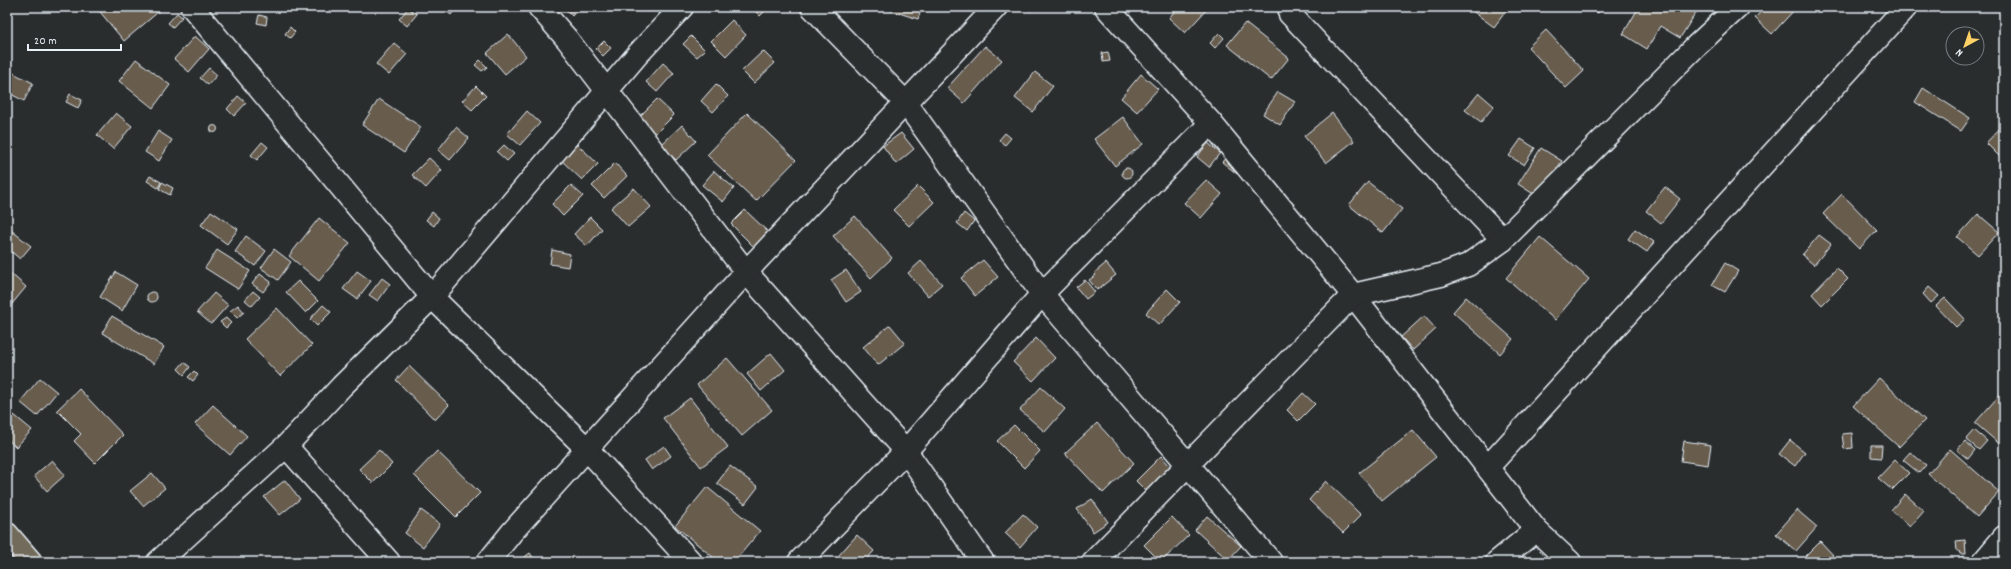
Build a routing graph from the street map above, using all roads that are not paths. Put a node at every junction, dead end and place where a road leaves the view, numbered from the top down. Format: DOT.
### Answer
graph roads {
  1 [pos="192,7"];
  2 [pos="539,7"];
  3 [pos="682,7"];
  4 [pos="812,7"];
  5 [pos="996,7"];
  6 [pos="1106,7"];
  7 [pos="1738,7"];
  8 [pos="1906,7"];
  9 [pos="1290,14"];
  10 [pos="606,91"];
  11 [pos="906,103"];
  12 [pos="1211,123"];
  13 [pos="1503,240"];
  14 [pos="746,272"];
  15 [pos="1042,294"];
  16 [pos="1353,295"];
  17 [pos="432,297"];
  18 [pos="286,446"];
  19 [pos="587,450"];
  20 [pos="906,451"];
  21 [pos="1188,465"];
  22 [pos="1488,467"];
  23 [pos="1536,530"];
  24 [pos="7,534"];
  25 [pos="2004,537"];
  26 [pos="31,562"];
  27 [pos="158,562"];
  28 [pos="389,562"];
  29 [pos="488,562"];
  30 [pos="691,562"];
  31 [pos="799,562"];
  32 [pos="983,562"];
  33 [pos="1093,562"];
  34 [pos="1271,562"];
  35 [pos="1497,562"];
  36 [pos="1570,562"];
  37 [pos="1983,562"];
  1 -- 17 [label="street"];
  2 -- 10 [label="street"];
  3 -- 10 [label="street"];
  4 -- 11 [label="street"];
  5 -- 11 [label="street"];
  6 -- 12 [label="street"];
  7 -- 13 [label="street"];
  8 -- 22 [label="street"];
  9 -- 13 [label="street"];
  10 -- 14 [label="street"];
  10 -- 17 [label="street"];
  11 -- 14 [label="street"];
  11 -- 15 [label="street"];
  12 -- 15 [label="street"];
  12 -- 16 [label="street"];
  13 -- 16 [label="street"];
  14 -- 19 [label="street"];
  14 -- 20 [label="street"];
  15 -- 20 [label="street"];
  15 -- 21 [label="street"];
  16 -- 21 [label="street"];
  16 -- 22 [label="street"];
  17 -- 18 [label="street"];
  17 -- 19 [label="street"];
  18 -- 27 [label="street"];
  18 -- 28 [label="street"];
  19 -- 29 [label="street"];
  19 -- 30 [label="street"];
  20 -- 31 [label="street"];
  20 -- 32 [label="street"];
  21 -- 33 [label="street"];
  21 -- 34 [label="street"];
  22 -- 23 [label="street"];
  23 -- 35 [label="street"];
  23 -- 36 [label="street"];
  24 -- 26 [label="highway"];
  25 -- 37 [label="street"];
}
